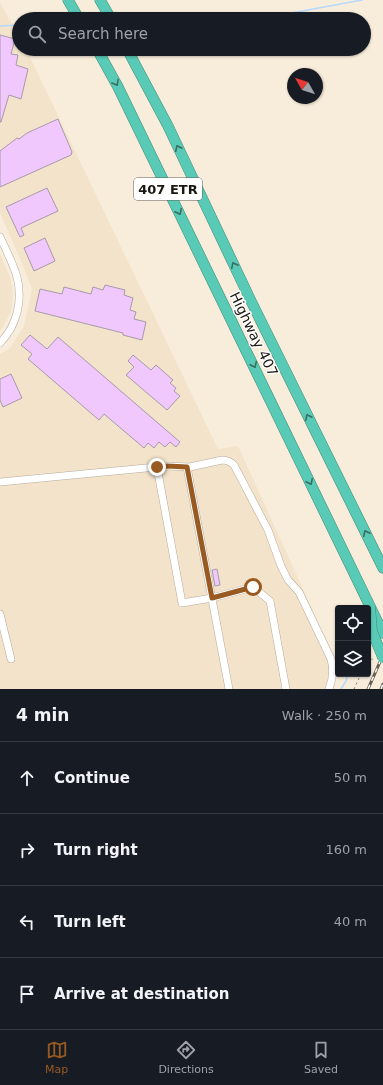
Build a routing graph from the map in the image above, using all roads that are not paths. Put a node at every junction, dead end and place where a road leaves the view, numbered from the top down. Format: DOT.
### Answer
graph roads {
  1 [pos="68,0"];
  2 [pos="100,0"];
  3 [pos="75,12"];
  4 [pos="107,12"];
  5 [pos="101,56"];
  6 [pos="131,56"];
  7 [pos="0,237"];
  8 [pos="0,343"];
  9 [pos="157,467"];
  10 [pos="187,467"];
  11 [pos="0,482"];
  12 [pos="383,568"];
  13 [pos="212,598"];
  14 [pos="369,605"];
  15 [pos="371,609"];
  16 [pos="0,614"];
  17 [pos="371,619"];
  18 [pos="383,633"];
  19 [pos="383,658"];
  20 [pos="11,659"];
  21 [pos="230,689"];
  22 [pos="286,689"];
  23 [pos="329,689"];
  1 -- 3 [label="highway"];
  2 -- 4 [label="highway"];
  5 -- 14 [label="highway, Highway 407 / 407 ETR, one-way"];
  12 -- 6 [label="highway, Highway 407 / 407 ETR, one-way"];
  7 -- 8 [label="street"];
  9 -- 10 [label="street"];
  9 -- 11 [label="street"];
  9 -- 13 [label="street"];
  10 -- 13 [label="street"];
  10 -- 23 [label="street"];
  13 -- 21 [label="street"];
  13 -- 22 [label="street"];
  15 -- 18 [label="highway, Highway 407 / 407 ETR"];
  16 -- 20 [label="street"];
  17 -- 19 [label="highway, bridge"];
}
